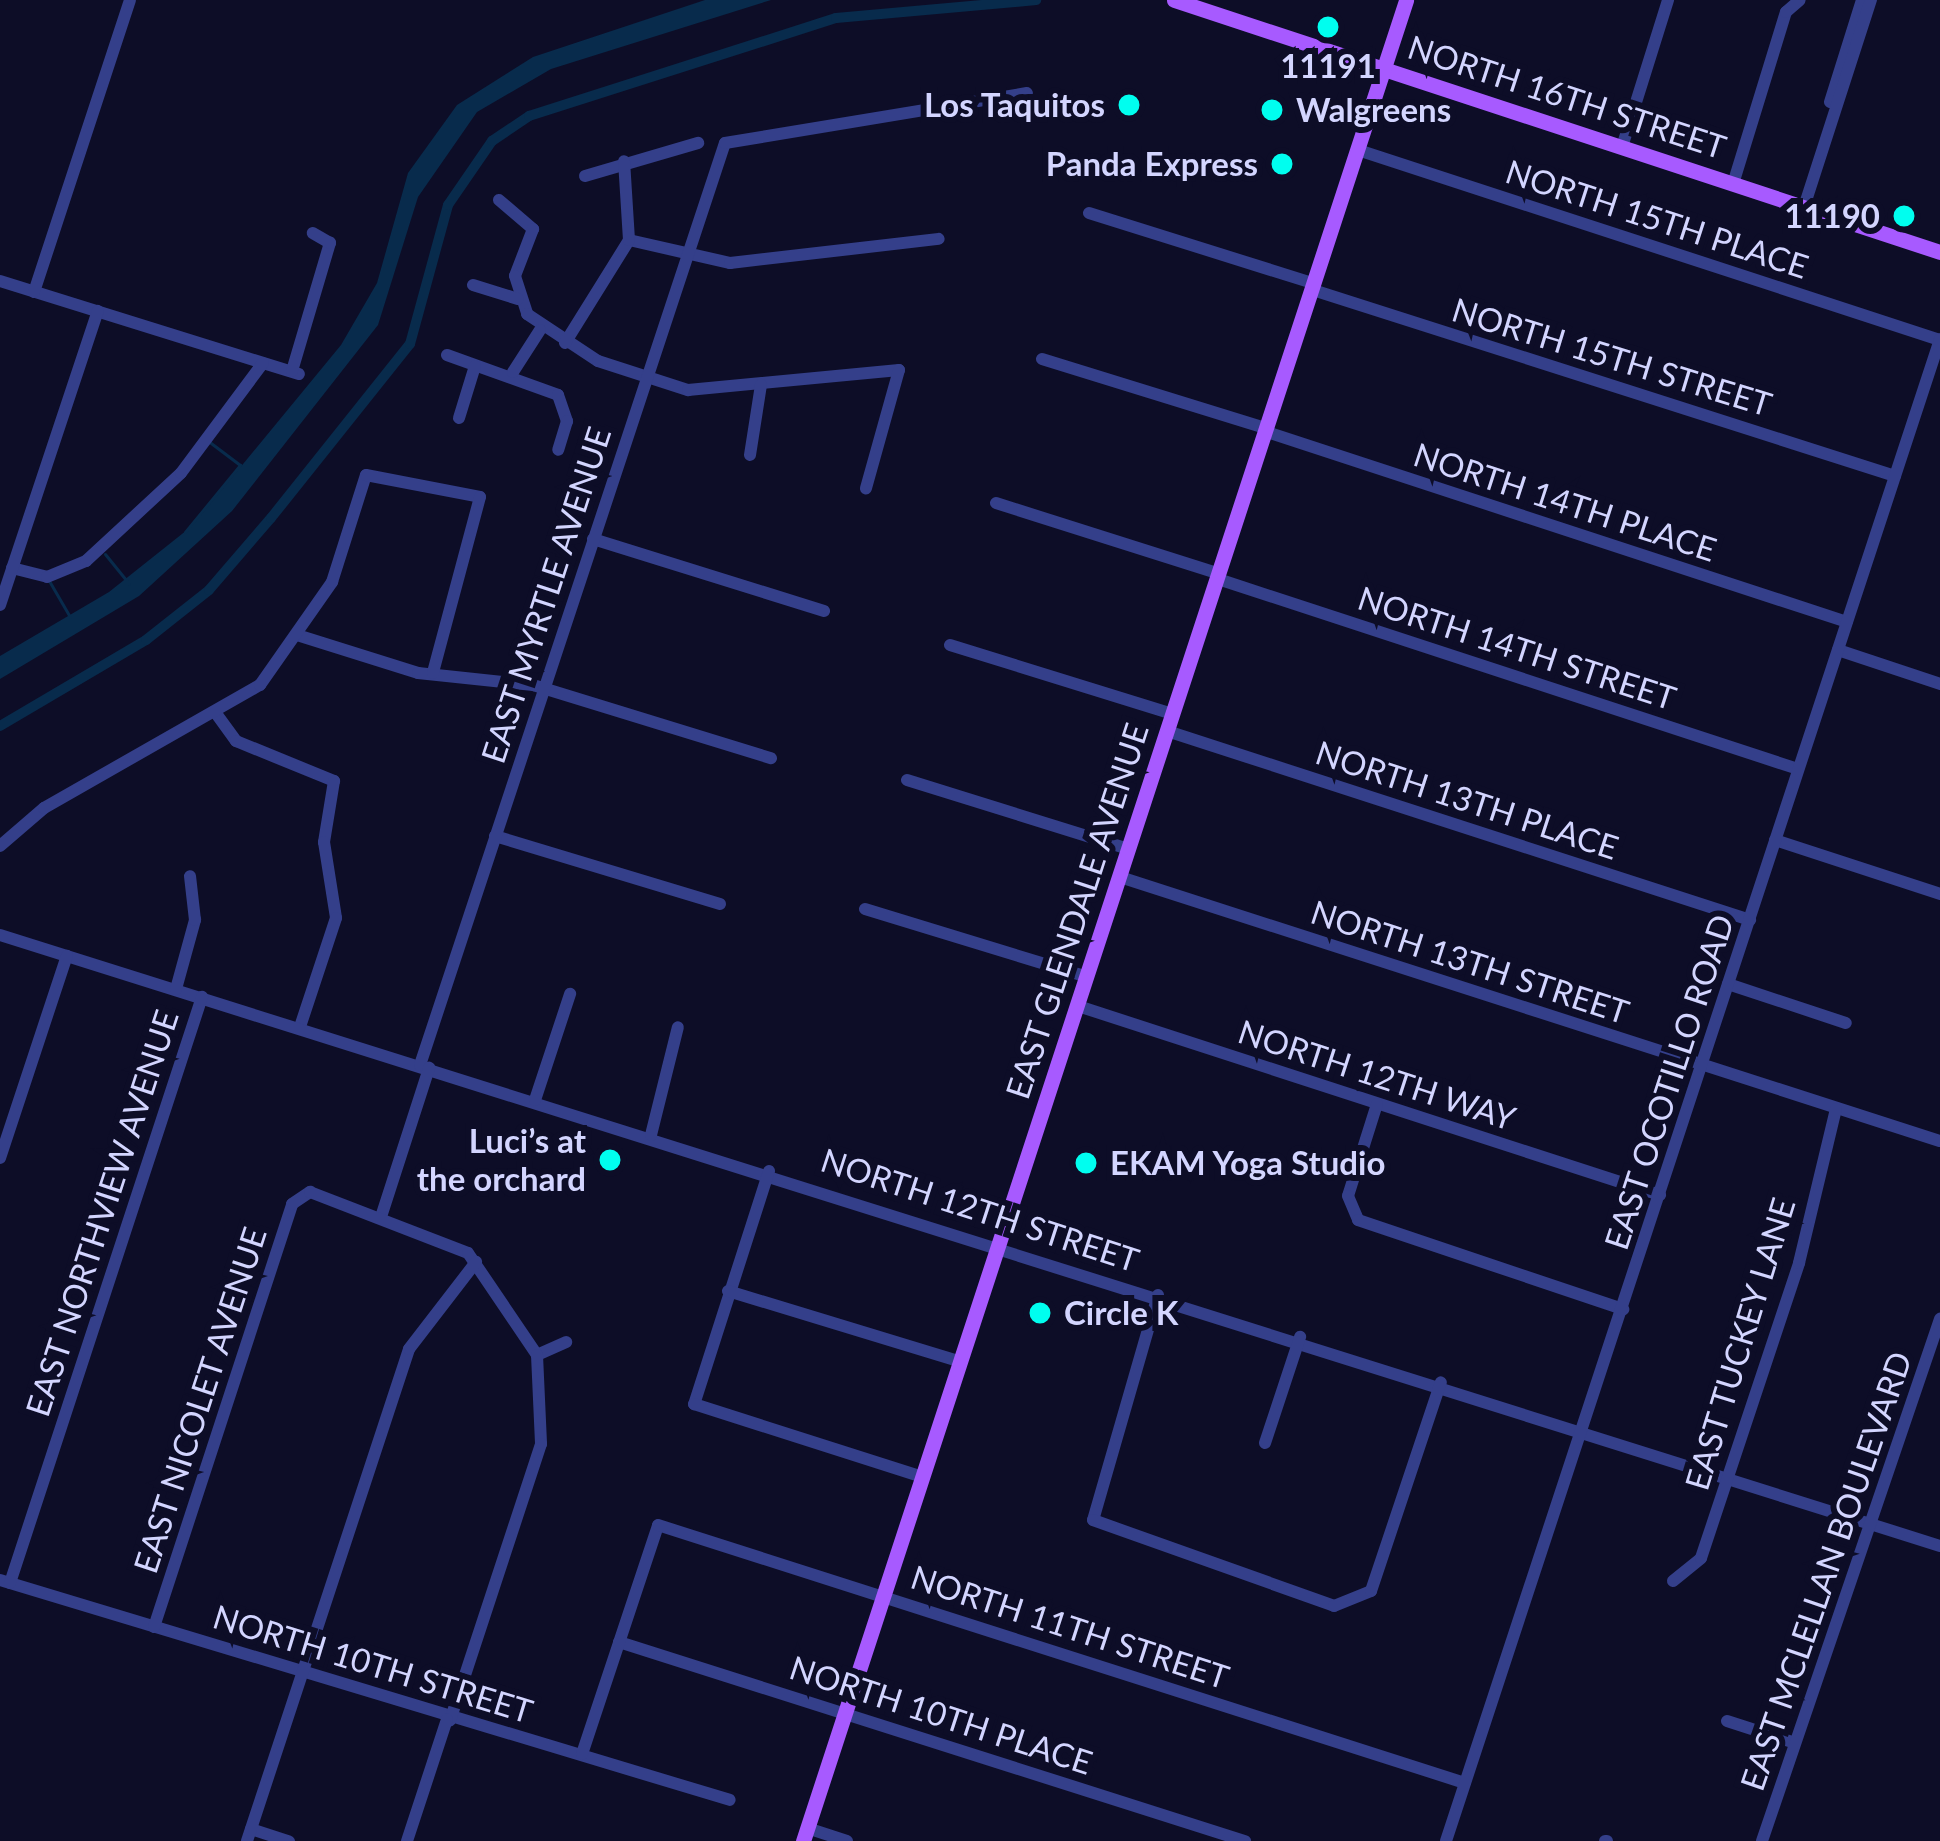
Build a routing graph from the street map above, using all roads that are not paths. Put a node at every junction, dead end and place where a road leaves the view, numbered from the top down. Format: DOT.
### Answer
graph roads {
  1 [pos="130,0"];
  2 [pos="1174,0"];
  3 [pos="1406,0"];
  4 [pos="1669,0"];
  5 [pos="1800,0"];
  6 [pos="1866,0"];
  7 [pos="1782,6"];
  8 [pos="1385,69"];
  9 [pos="1027,93"];
  10 [pos="698,143"];
  11 [pos="1622,147"];
  12 [pos="1358,150"];
  13 [pos="624,161"];
  14 [pos="585,176"];
  15 [pos="1733,184"];
  16 [pos="499,200"];
  17 [pos="1804,207"];
  18 [pos="1089,214"];
  19 [pos="313,233"];
  20 [pos="939,239"];
  21 [pos="629,240"];
  22 [pos="1940,252"];
  23 [pos="687,254"];
  24 [pos="0,281"];
  25 [pos="473,285"];
  26 [pos="1314,287"];
  27 [pos="34,292"];
  28 [pos="518,299"];
  29 [pos="98,311"];
  30 [pos="540,330"];
  31 [pos="1940,339"];
  32 [pos="565,343"];
  33 [pos="446,356"];
  34 [pos="1042,359"];
  35 [pos="263,363"];
  36 [pos="476,365"];
  37 [pos="513,372"];
  38 [pos="645,378"];
  39 [pos="761,385"];
  40 [pos="459,418"];
  41 [pos="1267,430"];
  42 [pos="558,450"];
  43 [pos="750,455"];
  44 [pos="1895,476"];
  45 [pos="866,488"];
  46 [pos="996,503"];
  47 [pos="593,539"];
  48 [pos="12,568"];
  49 [pos="1219,577"];
  50 [pos="0,604"];
  51 [pos="824,611"];
  52 [pos="1847,622"];
  53 [pos="297,635"];
  54 [pos="950,645"];
  55 [pos="1838,650"];
  56 [pos="433,673"];
  57 [pos="1940,684"];
  58 [pos="544,688"];
  59 [pos="215,712"];
  60 [pos="1173,714"];
  61 [pos="1168,731"];
  62 [pos="771,758"];
  63 [pos="1798,769"];
  64 [pos="907,780"];
  65 [pos="495,836"];
  66 [pos="1775,840"];
  67 [pos="0,846"];
  68 [pos="1130,849"];
  69 [pos="190,876"];
  70 [pos="1120,877"];
  71 [pos="1940,894"];
  72 [pos="720,904"];
  73 [pos="865,909"];
  74 [pos="1750,920"];
  75 [pos="0,935"];
  76 [pos="67,956"];
  77 [pos="1087,977"];
  78 [pos="1728,985"];
  79 [pos="176,989"];
  80 [pos="570,994"];
  81 [pos="202,997"];
  82 [pos="1078,1006"];
  83 [pos="1846,1023"];
  84 [pos="300,1027"];
  85 [pos="678,1027"];
  86 [pos="425,1066"];
  87 [pos="1703,1066"];
  88 [pos="535,1100"];
  89 [pos="1377,1104"];
  90 [pos="1836,1109"];
  91 [pos="651,1135"];
  92 [pos="1940,1142"];
  93 [pos="0,1158"];
  94 [pos="769,1171"];
  95 [pos="1660,1196"];
  96 [pos="381,1217"];
  97 [pos="999,1246"];
  98 [pos="476,1262"];
  99 [pos="728,1291"];
  100 [pos="1158,1295"];
  101 [pos="1623,1309"];
  102 [pos="1940,1319"];
  103 [pos="1300,1337"];
  104 [pos="566,1342"];
  105 [pos="537,1355"];
  106 [pos="961,1362"];
  107 [pos="1441,1382"];
  108 [pos="1582,1429"];
  109 [pos="1265,1443"];
  110 [pos="1728,1476"];
  111 [pos="923,1477"];
  112 [pos="1870,1522"];
  113 [pos="1940,1546"];
  114 [pos="5,1581"];
  115 [pos="1673,1581"];
  116 [pos="884,1596"];
  117 [pos="154,1627"];
  118 [pos="619,1642"];
  119 [pos="302,1672"];
  120 [pos="845,1712"];
  121 [pos="448,1719"];
  122 [pos="1727,1721"];
  123 [pos="1795,1743"];
  124 [pos="582,1754"];
  125 [pos="1465,1783"];
  126 [pos="730,1800"];
  127 [pos="249,1835"];
  128 [pos="805,1835"];
  129 [pos="289,1841"];
  130 [pos="407,1841"];
  131 [pos="847,1841"];
  132 [pos="1245,1841"];
  133 [pos="1446,1841"];
  134 [pos="1762,1841"];
  1 -- 27 [label="street"];
  2 -- 8 [label="main road, NORTH 16TH STREET"];
  3 -- 8 [label="main road, EAST GLENDALE AVENUE"];
  4 -- 11 [label="street"];
  5 -- 7 [label="street"];
  6 -- 17 [label="street"];
  7 -- 15 [label="street"];
  8 -- 11 [label="main road, NORTH 16TH STREET"];
  8 -- 12 [label="main road, EAST GLENDALE AVENUE"];
  9 -- 23 [label="street, EAST MYRTLE AVENUE"];
  10 -- 13 [label="street"];
  11 -- 15 [label="main road, NORTH 16TH STREET"];
  12 -- 26 [label="main road, EAST GLENDALE AVENUE"];
  12 -- 31 [label="street, NORTH 15TH PLACE"];
  13 -- 14 [label="street"];
  13 -- 21 [label="street"];
  15 -- 17 [label="main road, NORTH 16TH STREET"];
  16 -- 28 [label="street"];
  17 -- 22 [label="main road, NORTH 16TH STREET"];
  18 -- 26 [label="street, NORTH 15TH STREET"];
  19 -- 35 [label="street"];
  20 -- 23 [label="street"];
  21 -- 23 [label="street"];
  21 -- 32 [label="street"];
  23 -- 38 [label="street, EAST MYRTLE AVENUE"];
  24 -- 27 [label="street"];
  25 -- 28 [label="street"];
  26 -- 41 [label="main road, EAST GLENDALE AVENUE"];
  26 -- 44 [label="street, NORTH 15TH STREET"];
  27 -- 29 [label="street"];
  28 -- 30 [label="street"];
  29 -- 35 [label="street"];
  29 -- 48 [label="street"];
  30 -- 32 [label="street"];
  30 -- 37 [label="street"];
  31 -- 44 [label="street, EAST OCOTILLO ROAD"];
  32 -- 38 [label="street"];
  33 -- 36 [label="street"];
  34 -- 41 [label="street, NORTH 14TH PLACE"];
  35 -- 48 [label="street"];
  36 -- 37 [label="street"];
  36 -- 40 [label="street"];
  37 -- 42 [label="street"];
  38 -- 39 [label="street"];
  38 -- 47 [label="street, EAST MYRTLE AVENUE"];
  39 -- 43 [label="street"];
  39 -- 45 [label="street"];
  41 -- 49 [label="main road, EAST GLENDALE AVENUE"];
  41 -- 52 [label="street, NORTH 14TH PLACE"];
  44 -- 52 [label="street, EAST OCOTILLO ROAD"];
  46 -- 49 [label="street, NORTH 14TH STREET"];
  47 -- 51 [label="street"];
  47 -- 58 [label="street, EAST MYRTLE AVENUE"];
  48 -- 50 [label="street"];
  49 -- 60 [label="main road, EAST GLENDALE AVENUE"];
  49 -- 63 [label="street, NORTH 14TH STREET"];
  52 -- 55 [label="street, EAST OCOTILLO ROAD"];
  53 -- 56 [label="street"];
  53 -- 56 [label="street"];
  53 -- 59 [label="street"];
  54 -- 60 [label="street"];
  55 -- 57 [label="street"];
  55 -- 63 [label="street, EAST OCOTILLO ROAD"];
  56 -- 58 [label="street"];
  58 -- 62 [label="street"];
  58 -- 65 [label="street, EAST MYRTLE AVENUE"];
  59 -- 67 [label="street"];
  59 -- 84 [label="street"];
  60 -- 61 [label="main road, EAST GLENDALE AVENUE"];
  61 -- 68 [label="main road, EAST GLENDALE AVENUE"];
  61 -- 74 [label="street, NORTH 13TH PLACE"];
  63 -- 66 [label="street, EAST OCOTILLO ROAD"];
  64 -- 68 [label="street"];
  65 -- 72 [label="street"];
  65 -- 86 [label="street, EAST MYRTLE AVENUE"];
  66 -- 71 [label="street"];
  66 -- 74 [label="street, EAST OCOTILLO ROAD"];
  68 -- 70 [label="main road, EAST GLENDALE AVENUE"];
  69 -- 79 [label="street, EAST NORTHVIEW AVENUE"];
  70 -- 77 [label="main road, EAST GLENDALE AVENUE"];
  70 -- 87 [label="street, NORTH 13TH STREET"];
  73 -- 77 [label="street"];
  74 -- 78 [label="street, EAST OCOTILLO ROAD"];
  75 -- 76 [label="street, NORTH 12TH STREET"];
  76 -- 79 [label="street, NORTH 12TH STREET"];
  76 -- 93 [label="street"];
  77 -- 82 [label="main road, EAST GLENDALE AVENUE"];
  78 -- 83 [label="street"];
  78 -- 87 [label="street, EAST OCOTILLO ROAD"];
  79 -- 81 [label="street, NORTH 12TH STREET"];
  80 -- 88 [label="street"];
  81 -- 84 [label="street, NORTH 12TH STREET"];
  81 -- 114 [label="street, EAST NORTHVIEW AVENUE"];
  82 -- 89 [label="street, NORTH 12TH WAY"];
  82 -- 97 [label="main road, EAST GLENDALE AVENUE"];
  84 -- 86 [label="street, NORTH 12TH STREET"];
  85 -- 91 [label="street"];
  86 -- 88 [label="street, NORTH 12TH STREET"];
  86 -- 96 [label="street, EAST MYRTLE AVENUE"];
  87 -- 90 [label="street, NORTH 13TH STREET"];
  87 -- 95 [label="street, EAST OCOTILLO ROAD"];
  88 -- 91 [label="street, NORTH 12TH STREET"];
  89 -- 95 [label="street, NORTH 12TH WAY"];
  89 -- 101 [label="street"];
  90 -- 92 [label="street, NORTH 13TH STREET"];
  90 -- 110 [label="street, EAST TUCKEY LANE"];
  91 -- 94 [label="street, NORTH 12TH STREET"];
  94 -- 97 [label="street, NORTH 12TH STREET"];
  94 -- 99 [label="street"];
  95 -- 101 [label="street, EAST OCOTILLO ROAD"];
  96 -- 98 [label="street"];
  96 -- 117 [label="street, EAST NICOLET AVENUE"];
  97 -- 100 [label="street, NORTH 12TH STREET"];
  97 -- 106 [label="main road, EAST GLENDALE AVENUE"];
  98 -- 105 [label="street"];
  98 -- 119 [label="street"];
  99 -- 106 [label="street"];
  99 -- 111 [label="street"];
  100 -- 103 [label="street, NORTH 12TH STREET"];
  100 -- 107 [label="street"];
  101 -- 108 [label="street, EAST OCOTILLO ROAD"];
  102 -- 112 [label="street, EAST MCLELLAN BOULEVARD"];
  103 -- 107 [label="street, NORTH 12TH STREET"];
  103 -- 109 [label="street"];
  104 -- 105 [label="street"];
  105 -- 121 [label="street"];
  106 -- 111 [label="main road, EAST GLENDALE AVENUE"];
  107 -- 108 [label="street, NORTH 12TH STREET"];
  108 -- 110 [label="street, NORTH 12TH STREET"];
  108 -- 125 [label="street, EAST OCOTILLO ROAD"];
  110 -- 112 [label="street, NORTH 12TH STREET"];
  110 -- 115 [label="street, EAST TUCKEY LANE"];
  111 -- 116 [label="main road, EAST GLENDALE AVENUE"];
  112 -- 113 [label="street, NORTH 12TH STREET"];
  112 -- 123 [label="street, EAST MCLELLAN BOULEVARD"];
  114 -- 117 [label="street, NORTH 10TH STREET"];
  116 -- 118 [label="street, NORTH 11TH STREET"];
  116 -- 120 [label="main road, EAST GLENDALE AVENUE"];
  116 -- 125 [label="street, NORTH 11TH STREET"];
  117 -- 119 [label="street, NORTH 10TH STREET"];
  118 -- 120 [label="street, NORTH 10TH PLACE"];
  118 -- 124 [label="street"];
  119 -- 121 [label="street, NORTH 10TH STREET"];
  119 -- 127 [label="street"];
  120 -- 128 [label="main road, EAST GLENDALE AVENUE"];
  120 -- 132 [label="street, NORTH 10TH PLACE"];
  121 -- 124 [label="street, NORTH 10TH STREET"];
  121 -- 130 [label="street"];
  122 -- 123 [label="street"];
  123 -- 134 [label="street, EAST MCLELLAN BOULEVARD"];
  124 -- 126 [label="street, NORTH 10TH STREET"];
  125 -- 133 [label="street, EAST OCOTILLO ROAD"];
  127 -- 129 [label="street"];
  128 -- 131 [label="street"];
}
